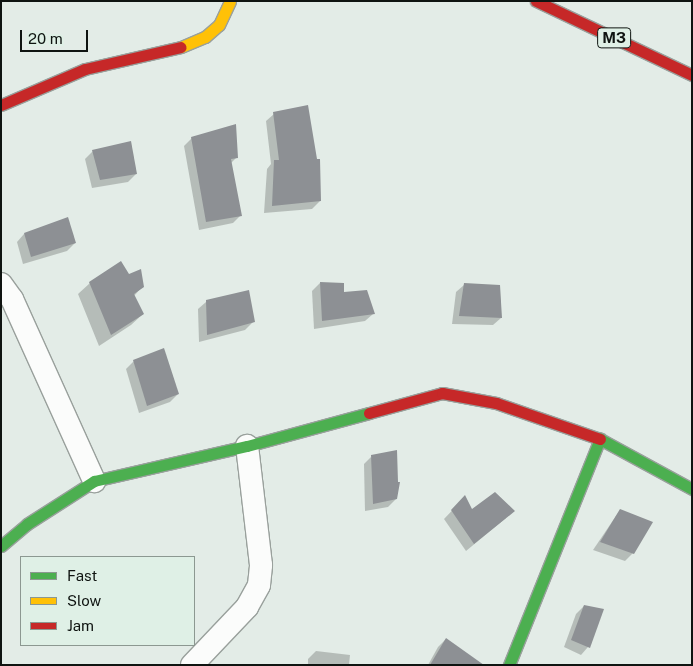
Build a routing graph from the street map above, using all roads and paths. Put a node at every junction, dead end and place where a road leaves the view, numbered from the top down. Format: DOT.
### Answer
graph roads {
  1 [pos="230,1"];
  2 [pos="536,1"];
  3 [pos="692,75"];
  4 [pos="1,105"];
  5 [pos="1,284"];
  6 [pos="600,439"];
  7 [pos="247,446"];
  8 [pos="94,481"];
  9 [pos="692,489"];
  10 [pos="1,546"];
  11 [pos="192,665"];
  12 [pos="509,665"];
  1 -- 4 [label="street"];
  2 -- 3 [label="street, M3"];
  5 -- 8 [label="street"];
  6 -- 7 [label="street"];
  6 -- 9 [label="street"];
  6 -- 12 [label="street"];
  7 -- 8 [label="street"];
  7 -- 11 [label="street"];
  8 -- 10 [label="street"];
}
